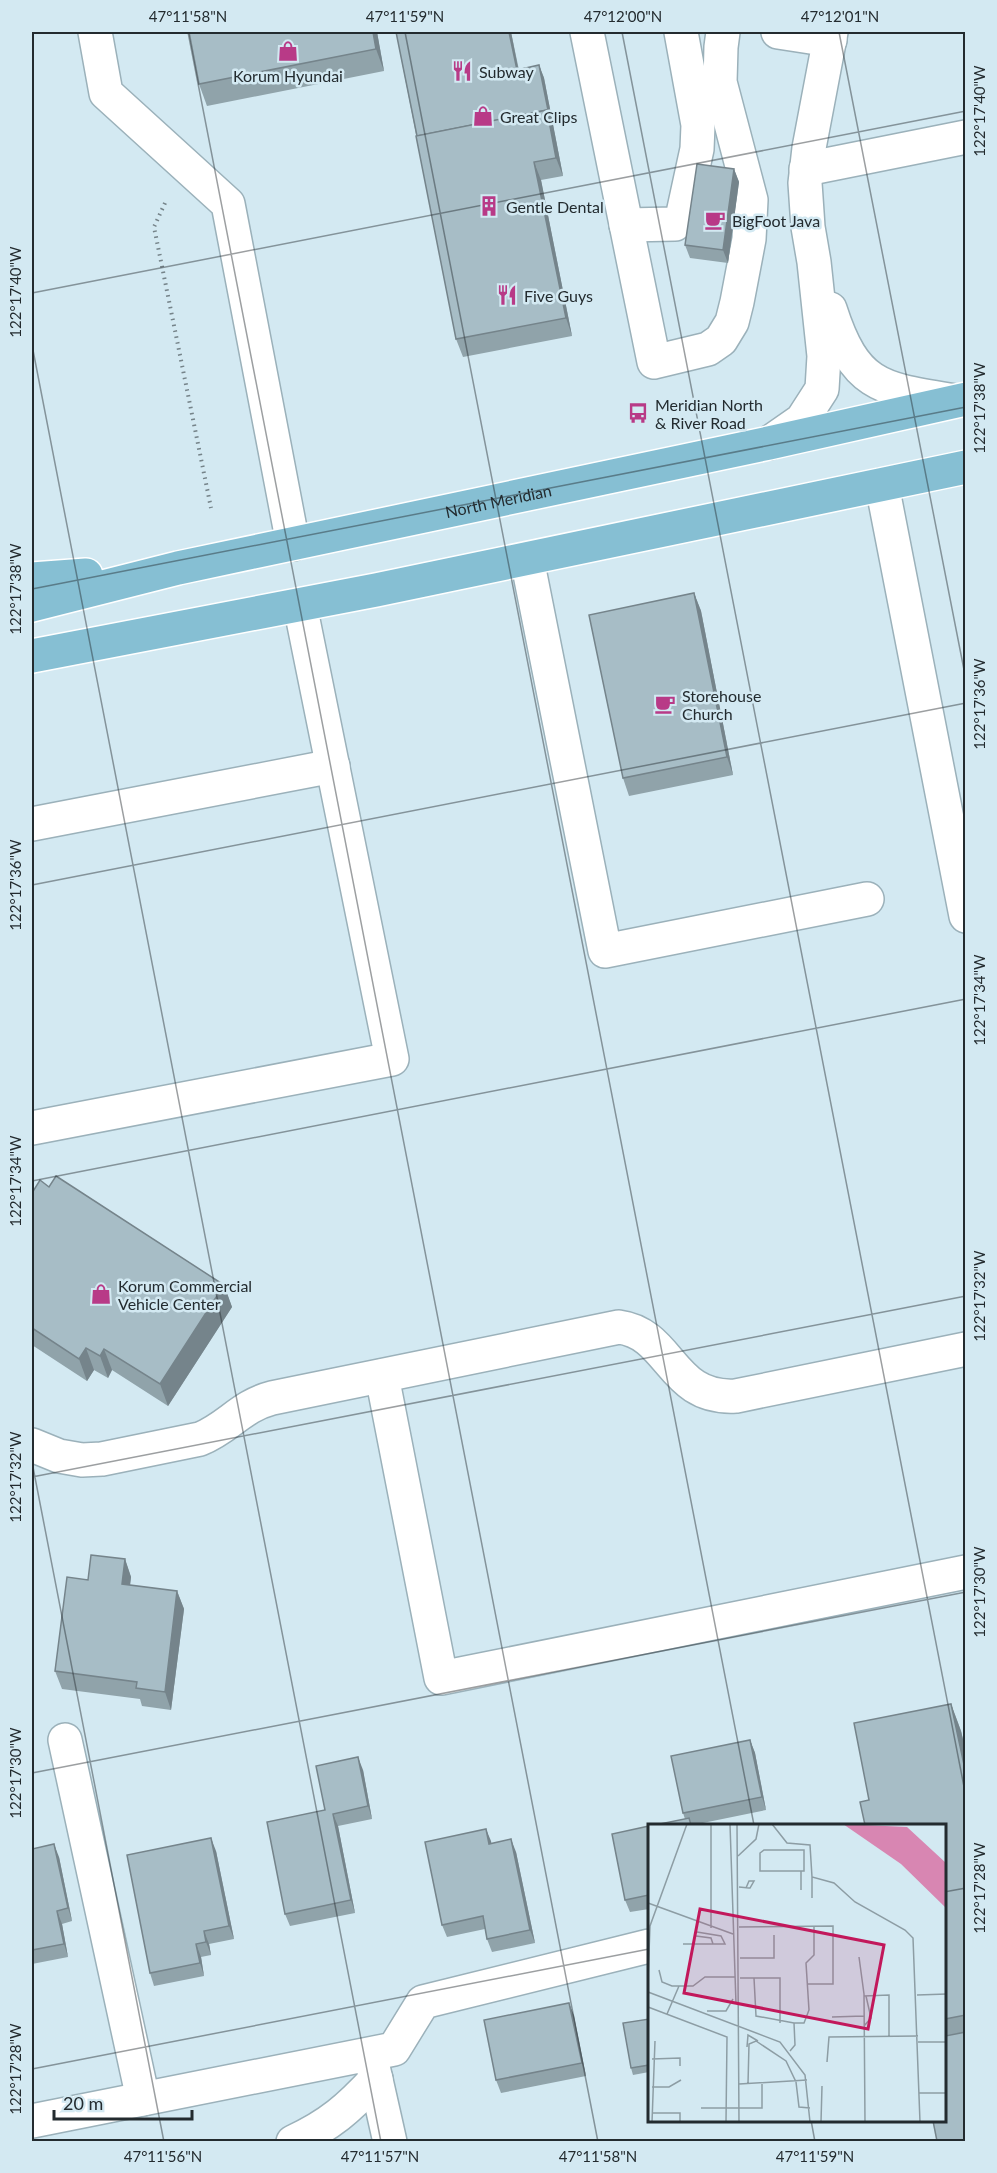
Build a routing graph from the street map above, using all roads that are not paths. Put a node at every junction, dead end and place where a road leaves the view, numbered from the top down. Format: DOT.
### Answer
graph roads {
  1 [pos="95,32"];
  2 [pos="587,32"];
  3 [pos="681,32"];
  4 [pos="723,32"];
  5 [pos="778,32"];
  6 [pos="830,36"];
  7 [pos="966,137"];
  8 [pos="806,168"];
  9 [pos="626,225"];
  10 [pos="814,262"];
  11 [pos="960,400"];
  12 [pos="770,443"];
  13 [pos="966,467"];
  14 [pos="882,485"];
  15 [pos="292,544"];
  16 [pos="527,559"];
  17 [pos="178,568"];
  18 [pos="32,579"];
  19 [pos="32,605"];
  20 [pos="300,605"];
  21 [pos="32,656"];
  22 [pos="333,766"];
  23 [pos="32,824"];
  24 [pos="867,899"];
  25 [pos="966,916"];
  26 [pos="32,1128"];
  27 [pos="966,1350"];
  28 [pos="381,1376"];
  29 [pos="32,1445"];
  30 [pos="966,1572"];
  31 [pos="64,1740"];
  32 [pos="648,1946"];
  33 [pos="380,2061"];
  34 [pos="143,2099"];
  35 [pos="32,2121"];
  36 [pos="32,2134"];
  37 [pos="38,2142"];
  38 [pos="293,2142"];
  39 [pos="390,2142"];
  1 -- 15 [label="street"];
  2 -- 9 [label="street"];
  3 -- 9 [label="street"];
  4 -- 9 [label="street"];
  5 -- 6 [label="street"];
  6 -- 8 [label="street"];
  7 -- 8 [label="street"];
  8 -- 10 [label="street"];
  10 -- 11 [label="street"];
  10 -- 12 [label="street"];
  11 -- 12 [label="main road, North Meridian"];
  12 -- 15 [label="main road, North Meridian"];
  13 -- 14 [label="main road"];
  14 -- 16 [label="main road"];
  14 -- 25 [label="street"];
  15 -- 17 [label="main road, North Meridian"];
  16 -- 20 [label="main road"];
  16 -- 24 [label="street"];
  17 -- 18 [label="main road"];
  17 -- 19 [label="main road, North Meridian"];
  20 -- 21 [label="main road"];
  20 -- 22 [label="street"];
  22 -- 23 [label="street"];
  22 -- 26 [label="street"];
  27 -- 28 [label="street"];
  28 -- 29 [label="street"];
  28 -- 30 [label="street"];
  31 -- 34 [label="street"];
  32 -- 33 [label="street"];
  33 -- 34 [label="street"];
  33 -- 38 [label="street"];
  33 -- 39 [label="street"];
  34 -- 35 [label="street"];
  36 -- 37 [label="street"];
}
